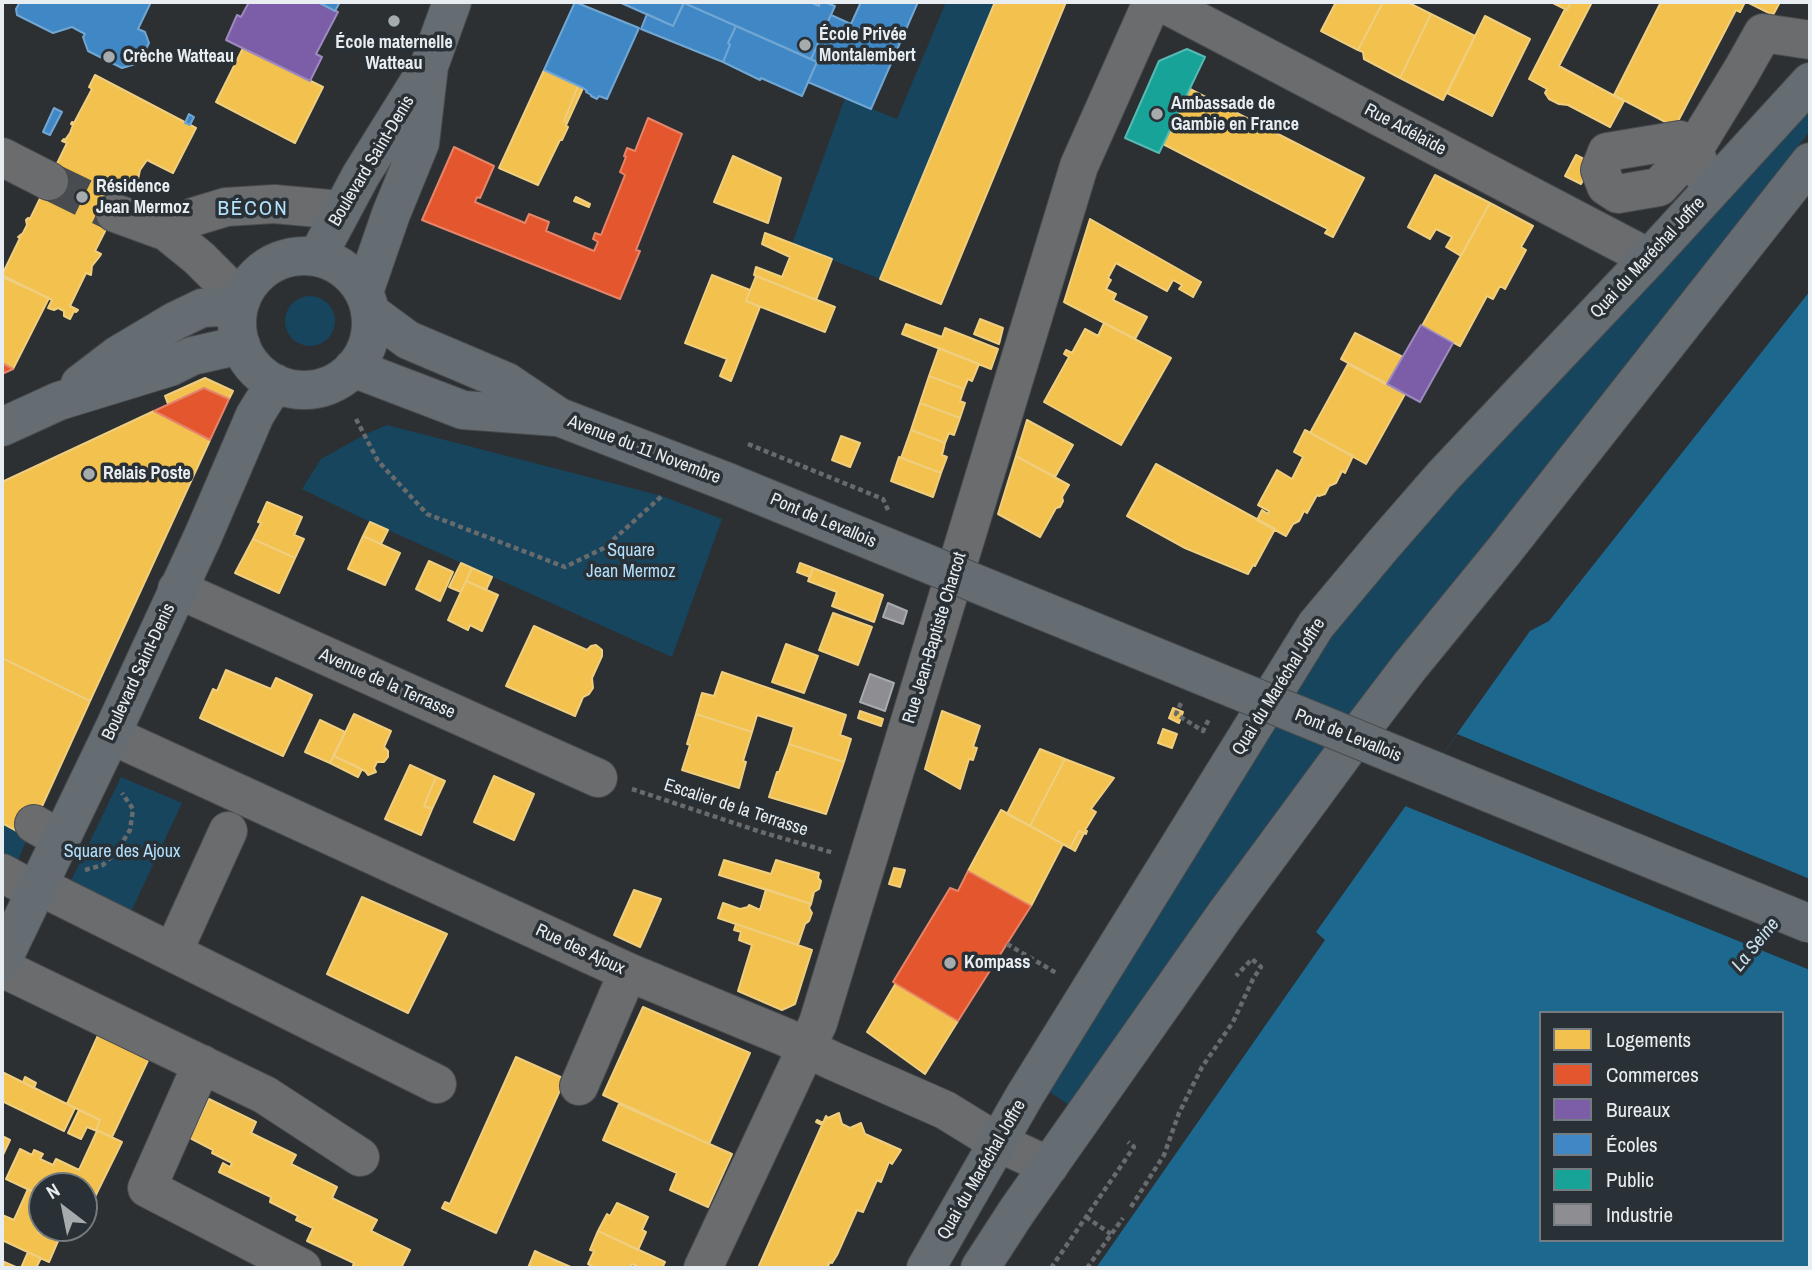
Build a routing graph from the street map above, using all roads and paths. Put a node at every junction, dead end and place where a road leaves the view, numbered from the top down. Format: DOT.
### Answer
graph roads {
  1 [pos="452,2"];
  2 [pos="1152,2"];
  3 [pos="1161,2"];
  4 [pos="1810,40"];
  5 [pos="429,66"];
  6 [pos="1810,82"];
  7 [pos="2,157"];
  8 [pos="1810,162"];
  9 [pos="49,181"];
  10 [pos="1708,194"];
  11 [pos="341,210"];
  12 [pos="115,213"];
  13 [pos="167,232"];
  14 [pos="317,257"];
  15 [pos="1649,258"];
  16 [pos="367,302"];
  17 [pos="240,303"];
  18 [pos="241,345"];
  19 [pos="354,368"];
  20 [pos="275,383"];
  21 [pos="59,401"];
  22 [pos="559,417"];
  23 [pos="356,419"];
  24 [pos="2,427"];
  25 [pos="748,444"];
  26 [pos="730,482"];
  27 [pos="666,490"];
  28 [pos="891,519"];
  29 [pos="177,589"];
  30 [pos="1179,703"];
  31 [pos="1176,714"];
  32 [pos="1211,716"];
  33 [pos="1203,732"];
  34 [pos="111,735"];
  35 [pos="598,778"];
  36 [pos="120,790"];
  37 [pos="228,831"];
  38 [pos="867,863"];
  39 [pos="81,871"];
  40 [pos="2,873"];
  41 [pos="36,888"];
  42 [pos="1810,924"];
  43 [pos="1007,944"];
  44 [pos="173,952"];
  45 [pos="2,961"];
  46 [pos="2,968"];
  47 [pos="628,972"];
  48 [pos="1237,976"];
  49 [pos="1089,992"];
  50 [pos="807,1048"];
  51 [pos="202,1064"];
  52 [pos="437,1084"];
  53 [pos="579,1086"];
  54 [pos="998,1142"];
  55 [pos="1128,1142"];
  56 [pos="360,1157"];
  57 [pos="1049,1166"];
  58 [pos="1131,1207"];
  59 [pos="1086,1217"];
  60 [pos="1122,1218"];
  61 [pos="1112,1234"];
  62 [pos="302,1268"];
  63 [pos="703,1268"];
  64 [pos="926,1268"];
  65 [pos="980,1268"];
  66 [pos="1051,1268"];
  67 [pos="1087,1268"];
  1 -- 5 [label="main road, Boulevard Saint-Denis"];
  2 -- 38 [label="street, Rue Jean-Baptiste Charcot"];
  3 -- 15 [label="street, Rue Adélaïde"];
  4 -- 10 [label="street"];
  5 -- 11 [label="main road, Boulevard Saint-Denis"];
  5 -- 16 [label="main road, Boulevard Saint-Denis"];
  6 -- 10 [label="main road, Quai du Maréchal Joffre"];
  7 -- 9 [label="street"];
  8 -- 57 [label="main road"];
  10 -- 15 [label="main road, Quai du Maréchal Joffre"];
  11 -- 13 [label="street"];
  11 -- 14 [label="main road, Boulevard Saint-Denis"];
  12 -- 13 [label="street"];
  13 -- 17 [label="street"];
  14 -- 16 [label="main road"];
  14 -- 17 [label="main road"];
  15 -- 49 [label="main road, Quai du Maréchal Joffre"];
  16 -- 19 [label="main road"];
  16 -- 22 [label="main road, Avenue du 11 Novembre"];
  17 -- 18 [label="main road"];
  17 -- 21 [label="main road"];
  18 -- 20 [label="main road"];
  18 -- 21 [label="main road"];
  19 -- 20 [label="main road"];
  19 -- 22 [label="main road, Avenue du 11 Novembre"];
  20 -- 29 [label="main road, Boulevard Saint-Denis"];
  21 -- 24 [label="main road"];
  22 -- 26 [label="main road, Avenue du 11 Novembre"];
  23 -- 27 [label="path"];
  25 -- 28 [label="path"];
  26 -- 42 [label="main road, Pont de Levallois, bridge"];
  29 -- 34 [label="main road, Boulevard Saint-Denis"];
  29 -- 35 [label="street, Avenue de la Terrasse"];
  30 -- 31 [label="path"];
  32 -- 33 [label="path"];
  34 -- 41 [label="main road, Boulevard Saint-Denis"];
  34 -- 47 [label="street, Rue des Ajoux"];
  35 -- 38 [label="path, Escalier de la Terrasse"];
  36 -- 39 [label="path"];
  37 -- 44 [label="street"];
  38 -- 50 [label="street, Rue Jean-Baptiste Charcot"];
  40 -- 41 [label="street"];
  41 -- 44 [label="street"];
  41 -- 45 [label="main road, Boulevard Saint-Denis"];
  43 -- 49 [label="path"];
  44 -- 52 [label="street"];
  46 -- 51 [label="street"];
  47 -- 50 [label="street, Rue des Ajoux"];
  47 -- 53 [label="street"];
  48 -- 58 [label="path"];
  49 -- 54 [label="main road, Quai du Maréchal Joffre"];
  50 -- 54 [label="street, Rue des Ajoux"];
  50 -- 63 [label="street, Rue Jean-Baptiste Charcot"];
  51 -- 56 [label="street"];
  51 -- 62 [label="street"];
  54 -- 57 [label="street, Rue des Ajoux"];
  54 -- 64 [label="main road, Quai du Maréchal Joffre"];
  55 -- 59 [label="path"];
  57 -- 65 [label="main road"];
  59 -- 61 [label="path"];
  59 -- 66 [label="path"];
  60 -- 61 [label="path"];
  61 -- 67 [label="path"];
}
